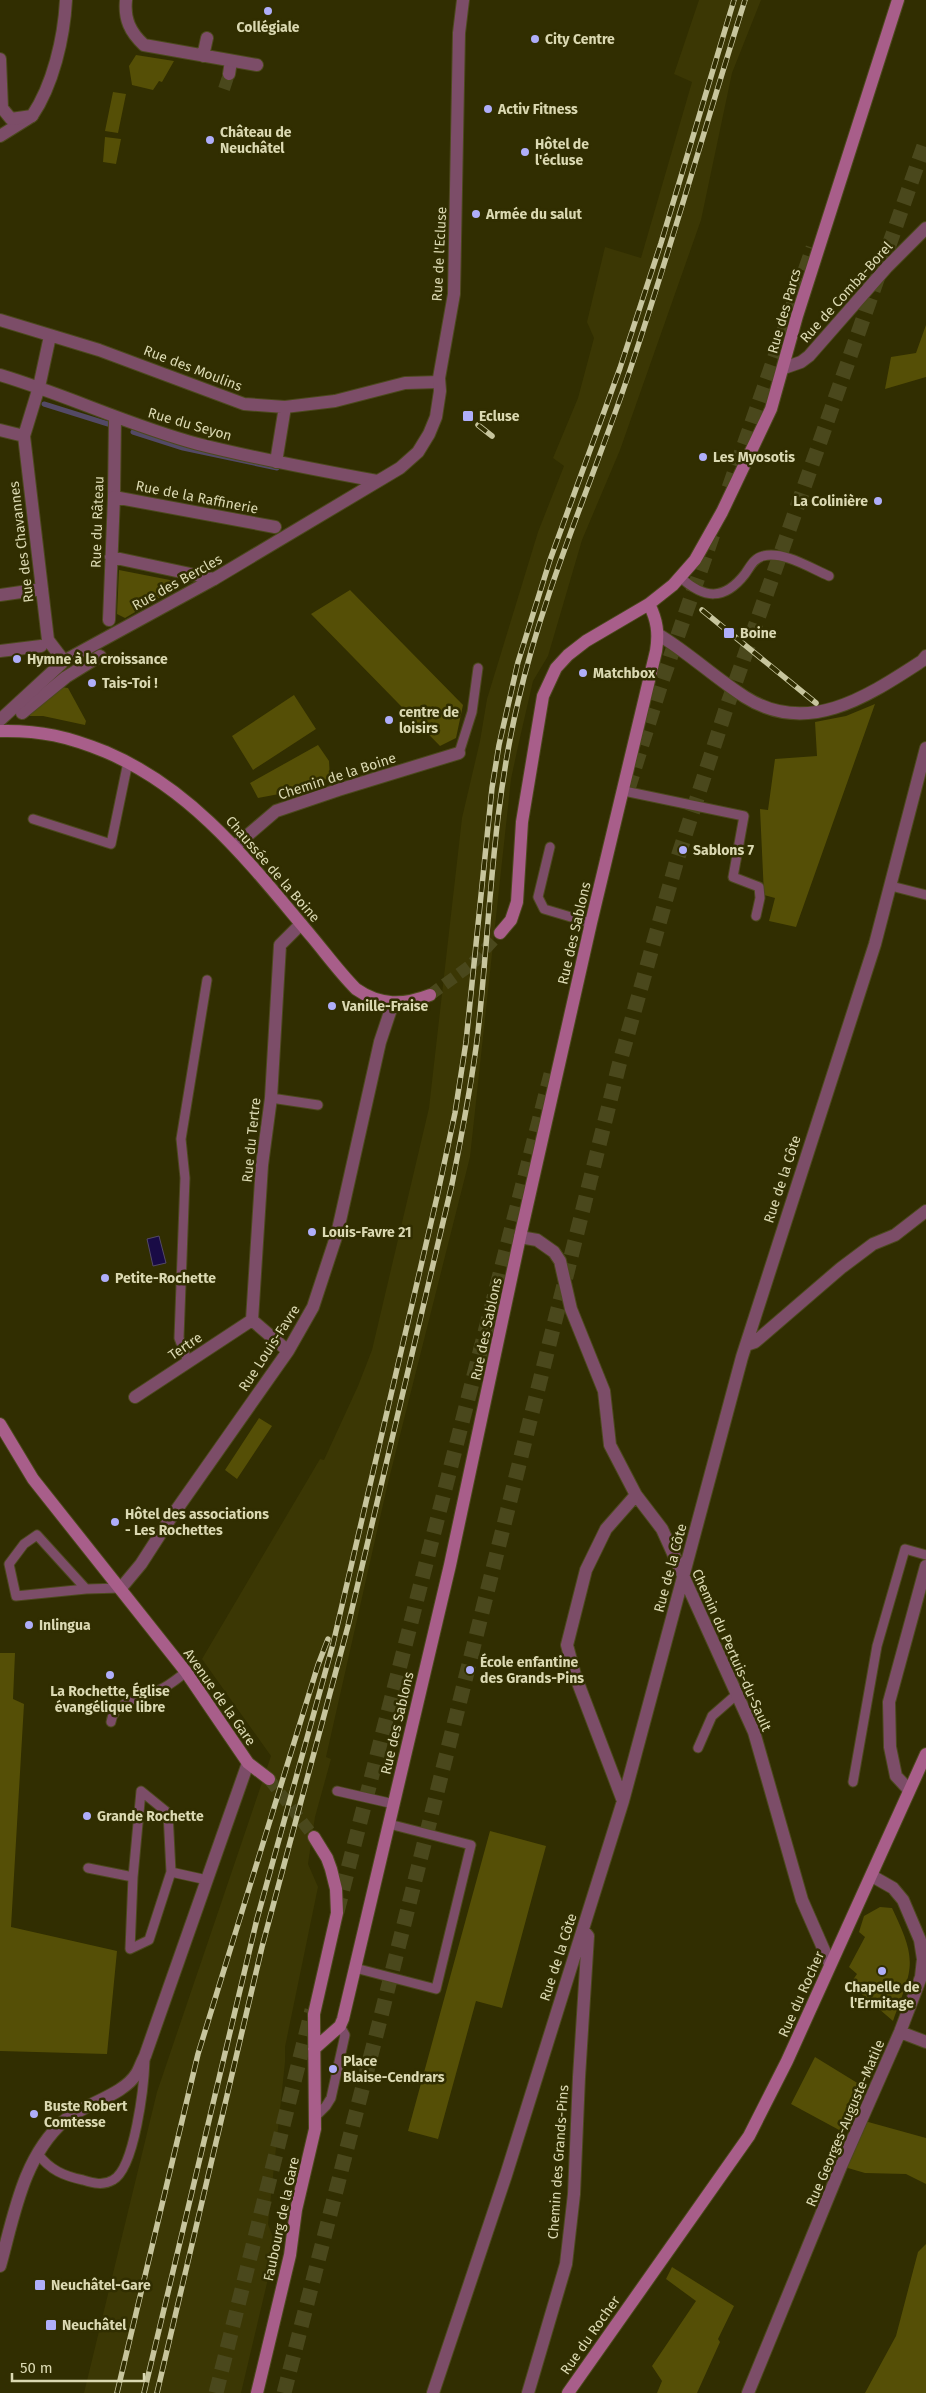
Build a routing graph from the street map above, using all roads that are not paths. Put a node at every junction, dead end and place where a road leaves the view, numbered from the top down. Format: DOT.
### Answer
graph roads {
  1 [pos="66,0"];
  2 [pos="126,0"];
  3 [pos="463,0"];
  4 [pos="898,0"];
  5 [pos="207,38"];
  6 [pos="204,56"];
  7 [pos="0,59"];
  8 [pos="231,61"];
  9 [pos="257,65"];
  10 [pos="229,74"];
  11 [pos="32,116"];
  12 [pos="0,136"];
  13 [pos="926,228"];
  14 [pos="0,320"];
  15 [pos="50,336"];
  16 [pos="784,368"];
  17 [pos="0,375"];
  18 [pos="438,382"];
  19 [pos="39,387"];
  20 [pos="285,407"];
  21 [pos="115,418"];
  22 [pos="0,430"];
  23 [pos="24,436"];
  24 [pos="276,462"];
  25 [pos="377,481"];
  26 [pos="114,496"];
  27 [pos="275,527"];
  28 [pos="112,557"];
  29 [pos="828,576"];
  30 [pos="680,577"];
  31 [pos="214,580"];
  32 [pos="42,589"];
  33 [pos="0,595"];
  34 [pos="650,604"];
  35 [pos="110,623"];
  36 [pos="659,635"];
  37 [pos="41,646"];
  38 [pos="0,651"];
  39 [pos="100,656"];
  40 [pos="926,656"];
  41 [pos="64,661"];
  42 [pos="478,668"];
  43 [pos="22,713"];
  44 [pos="0,720"];
  45 [pos="0,731"];
  46 [pos="926,748"];
  47 [pos="459,753"];
  48 [pos="128,762"];
  49 [pos="624,791"];
  50 [pos="33,818"];
  51 [pos="235,846"];
  52 [pos="550,847"];
  53 [pos="890,886"];
  54 [pos="926,895"];
  55 [pos="756,916"];
  56 [pos="591,923"];
  57 [pos="301,924"];
  58 [pos="500,933"];
  59 [pos="207,980"];
  60 [pos="430,995"];
  61 [pos="393,1003"];
  62 [pos="271,1098"];
  63 [pos="318,1105"];
  64 [pos="926,1211"];
  65 [pos="520,1237"];
  66 [pos="252,1320"];
  67 [pos="746,1344"];
  68 [pos="288,1351"];
  69 [pos="188,1362"];
  70 [pos="135,1397"];
  71 [pos="0,1424"];
  72 [pos="636,1495"];
  73 [pos="926,1555"];
  74 [pos="926,1566"];
  75 [pos="683,1578"];
  76 [pos="121,1588"];
  77 [pos="86,1589"];
  78 [pos="186,1672"];
  79 [pos="736,1694"];
  80 [pos="111,1722"];
  81 [pos="698,1748"];
  82 [pos="926,1754"];
  83 [pos="248,1763"];
  84 [pos="268,1780"];
  85 [pos="853,1782"];
  86 [pos="909,1790"];
  87 [pos="337,1791"];
  88 [pos="622,1801"];
  89 [pos="394,1804"];
  90 [pos="389,1824"];
  91 [pos="314,1838"];
  92 [pos="88,1868"];
  93 [pos="172,1872"];
  94 [pos="872,1876"];
  95 [pos="133,1877"];
  96 [pos="207,1880"];
  97 [pos="583,1930"];
  98 [pos="830,1964"];
  99 [pos="355,1968"];
  100 [pos="340,2026"];
  101 [pos="900,2032"];
  102 [pos="926,2042"];
  103 [pos="314,2049"];
  104 [pos="145,2056"];
  105 [pos="315,2117"];
  106 [pos="38,2154"];
  107 [pos="0,2266"];
  108 [pos="257,2393"];
  109 [pos="433,2393"];
  110 [pos="528,2393"];
  111 [pos="568,2393"];
  112 [pos="748,2393"];
  1 -- 11 [label="street"];
  2 -- 6 [label="street"];
  3 -- 18 [label="street, Rue de l'Ecluse"];
  4 -- 16 [label="main road, Rue des Parcs"];
  5 -- 6 [label="street"];
  6 -- 8 [label="street"];
  7 -- 11 [label="street"];
  8 -- 9 [label="street"];
  8 -- 10 [label="street"];
  11 -- 12 [label="street"];
  13 -- 16 [label="street, Rue de Comba-Borel"];
  14 -- 15 [label="street, Rue des Moulins"];
  15 -- 19 [label="street, Rue des Chavannes"];
  15 -- 20 [label="street, Rue des Moulins"];
  16 -- 30 [label="main road, Rue des Parcs"];
  17 -- 19 [label="street, Rue du Seyon"];
  18 -- 20 [label="street, Rue des Moulins"];
  18 -- 25 [label="street, Rue de l'Ecluse"];
  19 -- 21 [label="street, Rue du Seyon"];
  19 -- 23 [label="street, Rue des Chavannes"];
  20 -- 24 [label="street"];
  21 -- 24 [label="street, Rue du Seyon"];
  21 -- 26 [label="street, Rue du Râteau"];
  22 -- 23 [label="street"];
  23 -- 32 [label="street, Rue des Chavannes"];
  24 -- 25 [label="street, Rue du Seyon"];
  25 -- 31 [label="street, Rue des Bercles"];
  26 -- 27 [label="street, Rue de la Raffinerie"];
  26 -- 28 [label="street, Rue du Râteau"];
  28 -- 31 [label="street"];
  28 -- 35 [label="street, Rue du Râteau"];
  29 -- 30 [label="lane"];
  30 -- 34 [label="main road, Rue des Parcs"];
  31 -- 41 [label="street, Rue des Bercles"];
  32 -- 33 [label="street"];
  32 -- 41 [label="street, Rue des Chavannes"];
  34 -- 36 [label="main road, Rue des Sablons"];
  34 -- 58 [label="main road"];
  36 -- 40 [label="street"];
  36 -- 49 [label="main road, Rue des Sablons"];
  37 -- 38 [label="street"];
  39 -- 43 [label="street"];
  41 -- 44 [label="street, Rue des Bercles"];
  42 -- 47 [label="lane"];
  45 -- 48 [label="main road, Chaussée de la Boine"];
  46 -- 53 [label="street, Rue de la Côte"];
  47 -- 51 [label="street, Chemin de la Boine"];
  48 -- 50 [label="lane"];
  48 -- 51 [label="main road, Chaussée de la Boine"];
  49 -- 55 [label="lane"];
  49 -- 56 [label="main road, Rue des Sablons"];
  51 -- 57 [label="main road, Chaussée de la Boine"];
  52 -- 56 [label="lane"];
  53 -- 54 [label="lane"];
  53 -- 67 [label="street, Rue de la Côte"];
  56 -- 65 [label="main road, Rue des Sablons"];
  57 -- 61 [label="main road, Chaussée de la Boine"];
  57 -- 62 [label="street, Rue du Tertre"];
  59 -- 69 [label="lane"];
  60 -- 61 [label="main road, Chaussée de la Boine"];
  61 -- 68 [label="street, Rue Louis-Favre"];
  62 -- 63 [label="lane"];
  62 -- 66 [label="street, Rue du Tertre"];
  64 -- 67 [label="street"];
  65 -- 72 [label="street, Chemin du Pertuis-du-Sault"];
  65 -- 89 [label="main road, Rue des Sablons"];
  66 -- 68 [label="street"];
  66 -- 69 [label="street, Tertre"];
  67 -- 75 [label="street, Rue de la Côte"];
  68 -- 76 [label="street, Rue Louis-Favre"];
  69 -- 70 [label="street, Tertre"];
  71 -- 76 [label="main road, Avenue de la Gare"];
  72 -- 75 [label="street, Chemin du Pertuis-du-Sault"];
  72 -- 88 [label="street"];
  73 -- 85 [label="lane"];
  74 -- 86 [label="street"];
  75 -- 79 [label="street, Chemin du Pertuis-du-Sault"];
  75 -- 88 [label="street, Rue de la Côte"];
  76 -- 77 [label="lane"];
  76 -- 78 [label="main road, Avenue de la Gare"];
  77 -- 77 [label="lane"];
  78 -- 80 [label="lane"];
  78 -- 83 [label="main road, Avenue de la Gare"];
  79 -- 81 [label="lane"];
  79 -- 98 [label="street, Chemin du Pertuis-du-Sault"];
  82 -- 86 [label="main road, Rue du Rocher"];
  83 -- 84 [label="main road"];
  83 -- 96 [label="street, Avenue de la Gare"];
  86 -- 94 [label="main road, Rue du Rocher"];
  87 -- 89 [label="lane"];
  88 -- 97 [label="street, Rue de la Côte"];
  89 -- 90 [label="main road, Rue des Sablons"];
  90 -- 99 [label="main road, Rue des Sablons"];
  90 -- 99 [label="lane"];
  91 -- 103 [label="main road"];
  92 -- 95 [label="lane"];
  93 -- 95 [label="lane"];
  93 -- 95 [label="lane"];
  93 -- 96 [label="lane"];
  94 -- 98 [label="main road, Rue du Rocher"];
  94 -- 101 [label="street, Rue Georges-Auguste-Matile"];
  96 -- 104 [label="street, Avenue de la Gare"];
  97 -- 109 [label="street, Rue de la Côte"];
  97 -- 110 [label="street, Chemin des Grands-Pins"];
  98 -- 111 [label="main road, Rue du Rocher"];
  99 -- 100 [label="main road, Rue des Sablons"];
  100 -- 103 [label="main road"];
  100 -- 105 [label="lane"];
  101 -- 102 [label="street"];
  101 -- 112 [label="street, Rue Georges-Auguste-Matile"];
  103 -- 105 [label="main road, Faubourg de la Gare"];
  104 -- 106 [label="street, Avenue de la Gare"];
  104 -- 106 [label="lane"];
  105 -- 108 [label="main road, Faubourg de la Gare"];
  106 -- 107 [label="street, Avenue de la Gare"];
}
